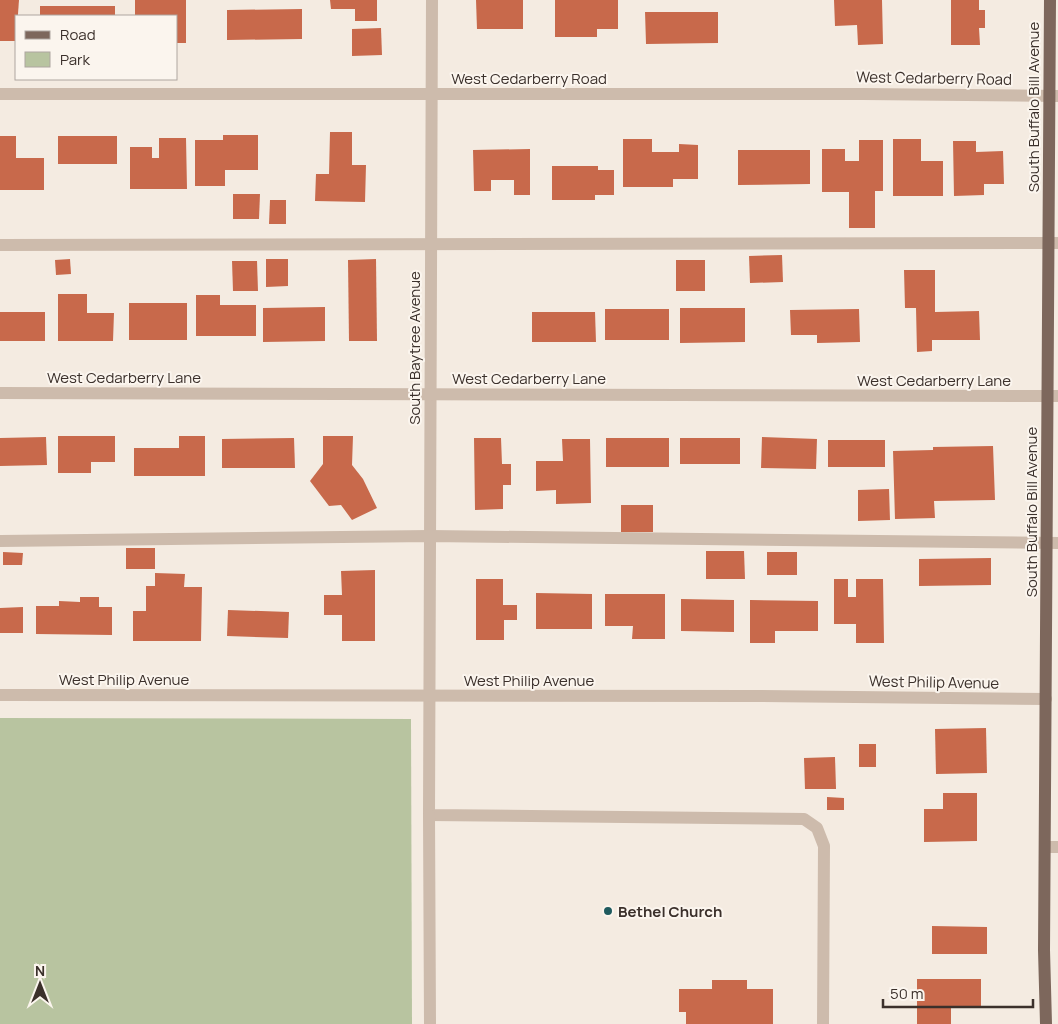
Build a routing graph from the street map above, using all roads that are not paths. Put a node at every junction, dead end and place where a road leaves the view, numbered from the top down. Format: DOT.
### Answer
graph roads {
  1 [pos="432,0"];
  2 [pos="1050,0"];
  3 [pos="0,94"];
  4 [pos="432,94"];
  5 [pos="1054,96"];
  6 [pos="1053,243"];
  7 [pos="0,245"];
  8 [pos="430,246"];
  9 [pos="0,393"];
  10 [pos="430,394"];
  11 [pos="1053,396"];
  12 [pos="430,536"];
  13 [pos="0,541"];
  14 [pos="1052,543"];
  15 [pos="0,695"];
  16 [pos="430,697"];
  17 [pos="1052,699"];
  18 [pos="429,816"];
  19 [pos="1045,847"];
  20 [pos="1058,847"];
  21 [pos="430,1024"];
  22 [pos="823,1024"];
  23 [pos="1046,1024"];
  1 -- 4 [label="street, South Baytree Avenue"];
  2 -- 5 [label="main road, South Buffalo Bill Avenue"];
  3 -- 4 [label="street, West Cedarberry Road"];
  4 -- 5 [label="street, West Cedarberry Road"];
  4 -- 8 [label="street, South Baytree Avenue"];
  5 -- 6 [label="main road, South Buffalo Bill Avenue"];
  6 -- 8 [label="street"];
  6 -- 11 [label="main road, South Buffalo Bill Avenue"];
  7 -- 8 [label="street"];
  8 -- 10 [label="street, South Baytree Avenue"];
  9 -- 10 [label="street, West Cedarberry Lane"];
  10 -- 11 [label="street, West Cedarberry Lane"];
  10 -- 12 [label="street, South Baytree Avenue"];
  11 -- 14 [label="main road, South Buffalo Bill Avenue"];
  12 -- 13 [label="street"];
  12 -- 14 [label="street"];
  12 -- 16 [label="street, South Baytree Avenue"];
  14 -- 17 [label="main road, South Buffalo Bill Avenue"];
  15 -- 16 [label="street, West Philip Avenue"];
  16 -- 17 [label="street, West Philip Avenue"];
  16 -- 18 [label="street, South Baytree Avenue"];
  17 -- 19 [label="main road, South Buffalo Bill Avenue"];
  18 -- 21 [label="street, South Baytree Avenue"];
  18 -- 22 [label="street"];
  19 -- 20 [label="street"];
  19 -- 23 [label="main road, South Buffalo Bill Avenue"];
}
